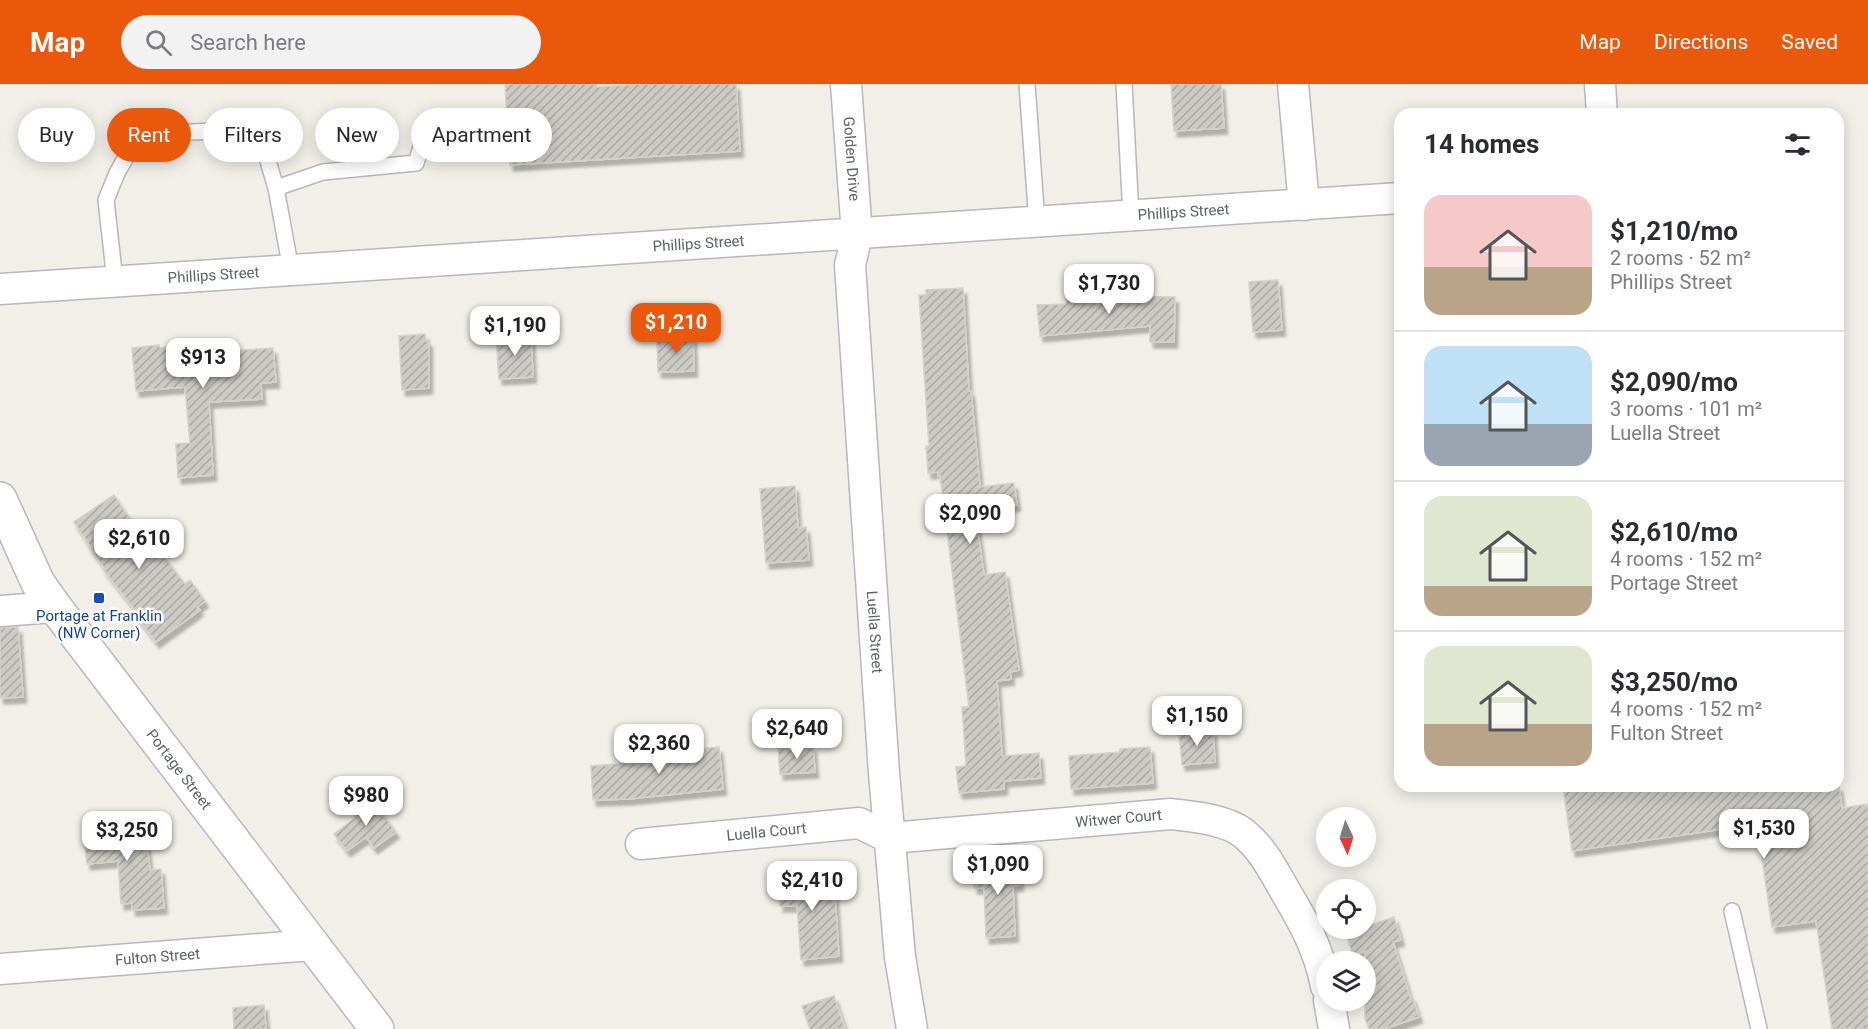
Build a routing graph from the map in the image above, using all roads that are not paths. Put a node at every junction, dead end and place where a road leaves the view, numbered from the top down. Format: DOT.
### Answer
graph roads {
  1 [pos="846,84"];
  2 [pos="1027,84"];
  3 [pos="1124,84"];
  4 [pos="1293,84"];
  5 [pos="1600,84"];
  6 [pos="1602,108"];
  7 [pos="416,162"];
  8 [pos="276,189"];
  9 [pos="1394,198"];
  10 [pos="1304,205"];
  11 [pos="1131,216"];
  12 [pos="1038,223"];
  13 [pos="857,235"];
  14 [pos="291,270"];
  15 [pos="115,281"];
  16 [pos="0,289"];
  17 [pos="0,499"];
  18 [pos="55,607"];
  19 [pos="0,611"];
  20 [pos="890,838"];
  21 [pos="641,844"];
  22 [pos="1732,912"];
  23 [pos="313,945"];
  24 [pos="1316,951"];
  25 [pos="0,969"];
  26 [pos="1331,1011"];
  27 [pos="377,1029"];
  28 [pos="912,1029"];
  29 [pos="1334,1029"];
  30 [pos="1759,1029"];
  1 -- 13 [label="street, Golden Drive"];
  2 -- 12 [label="lane"];
  3 -- 11 [label="lane"];
  4 -- 10 [label="street"];
  5 -- 6 [label="street"];
  7 -- 8 [label="lane"];
  8 -- 14 [label="lane"];
  8 -- 15 [label="lane"];
  9 -- 10 [label="street, Phillips Street"];
  10 -- 11 [label="street, Phillips Street"];
  11 -- 12 [label="street, Phillips Street"];
  12 -- 13 [label="street, Phillips Street"];
  13 -- 14 [label="street, Phillips Street"];
  13 -- 20 [label="street, Luella Street"];
  14 -- 15 [label="street, Phillips Street"];
  15 -- 16 [label="street, Phillips Street"];
  17 -- 18 [label="main road, Portage Street"];
  18 -- 19 [label="street"];
  18 -- 23 [label="main road, Portage Street"];
  20 -- 21 [label="street, Luella Court"];
  20 -- 24 [label="street, Witwer Court"];
  20 -- 28 [label="street, Luella Street"];
  22 -- 30 [label="lane"];
  23 -- 25 [label="street, Fulton Street"];
  23 -- 27 [label="main road, Portage Street"];
  26 -- 29 [label="street"];
}
